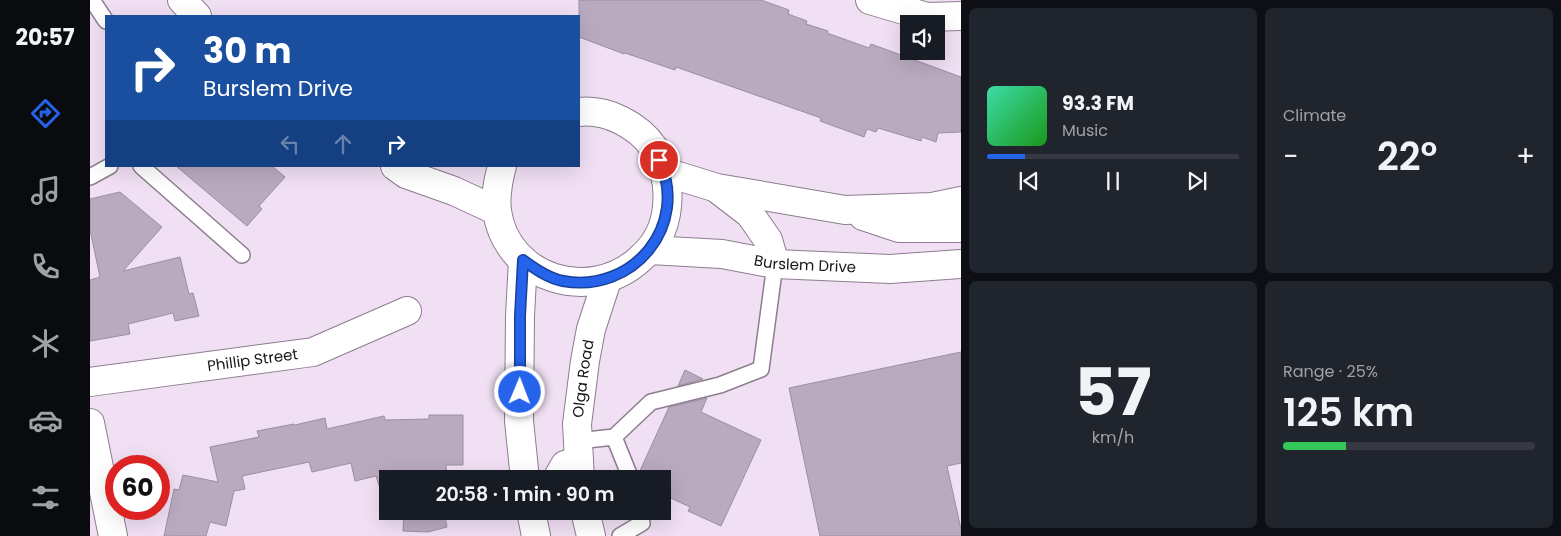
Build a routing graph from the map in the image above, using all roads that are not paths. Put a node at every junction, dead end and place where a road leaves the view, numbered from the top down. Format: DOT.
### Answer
graph roads {
  1 [pos="92,0"];
  2 [pos="182,0"];
  3 [pos="870,0"];
  4 [pos="196,15"];
  5 [pos="961,16"];
  6 [pos="105,20"];
  7 [pos="580,112"];
  8 [pos="108,167"];
  9 [pos="142,167"];
  10 [pos="396,167"];
  11 [pos="502,167"];
  12 [pos="665,172"];
  13 [pos="90,177"];
  14 [pos="716,188"];
  15 [pos="961,202"];
  16 [pos="845,210"];
  17 [pos="497,211"];
  18 [pos="961,228"];
  19 [pos="650,250"];
  20 [pos="242,255"];
  21 [pos="523,260"];
  22 [pos="775,264"];
  23 [pos="961,264"];
  24 [pos="607,280"];
  25 [pos="407,311"];
  26 [pos="90,382"];
  27 [pos="90,423"];
  28 [pos="614,437"];
  29 [pos="579,460"];
  30 [pos="524,470"];
  31 [pos="562,470"];
  32 [pos="627,470"];
  33 [pos="533,520"];
  34 [pos="551,520"];
  35 [pos="587,520"];
  36 [pos="641,520"];
  37 [pos="113,536"];
  38 [pos="536,536"];
  39 [pos="551,536"];
  40 [pos="591,536"];
  41 [pos="620,536"];
  1 -- 6 [label="lane"];
  2 -- 4 [label="main road"];
  3 -- 5 [label="main road"];
  7 -- 12 [label="main road"];
  8 -- 13 [label="lane"];
  9 -- 20 [label="lane"];
  10 -- 17 [label="main road"];
  11 -- 17 [label="main road"];
  12 -- 14 [label="main road"];
  12 -- 19 [label="main road"];
  14 -- 16 [label="main road"];
  14 -- 22 [label="main road"];
  15 -- 16 [label="main road"];
  16 -- 18 [label="main road"];
  17 -- 21 [label="main road"];
  19 -- 22 [label="main road, Burslem Drive"];
  19 -- 24 [label="main road"];
  21 -- 24 [label="main road"];
  21 -- 30 [label="main road"];
  22 -- 23 [label="main road, Burslem Drive"];
  22 -- 28 [label="lane"];
  24 -- 29 [label="main road, Olga Road"];
  25 -- 26 [label="main road, Phillip Street"];
  27 -- 37 [label="main road"];
  28 -- 29 [label="lane"];
  28 -- 32 [label="lane"];
  29 -- 31 [label="main road"];
  33 -- 38 [label="main road"];
  34 -- 39 [label="main road"];
  35 -- 40 [label="main road"];
  36 -- 41 [label="lane"];
}
